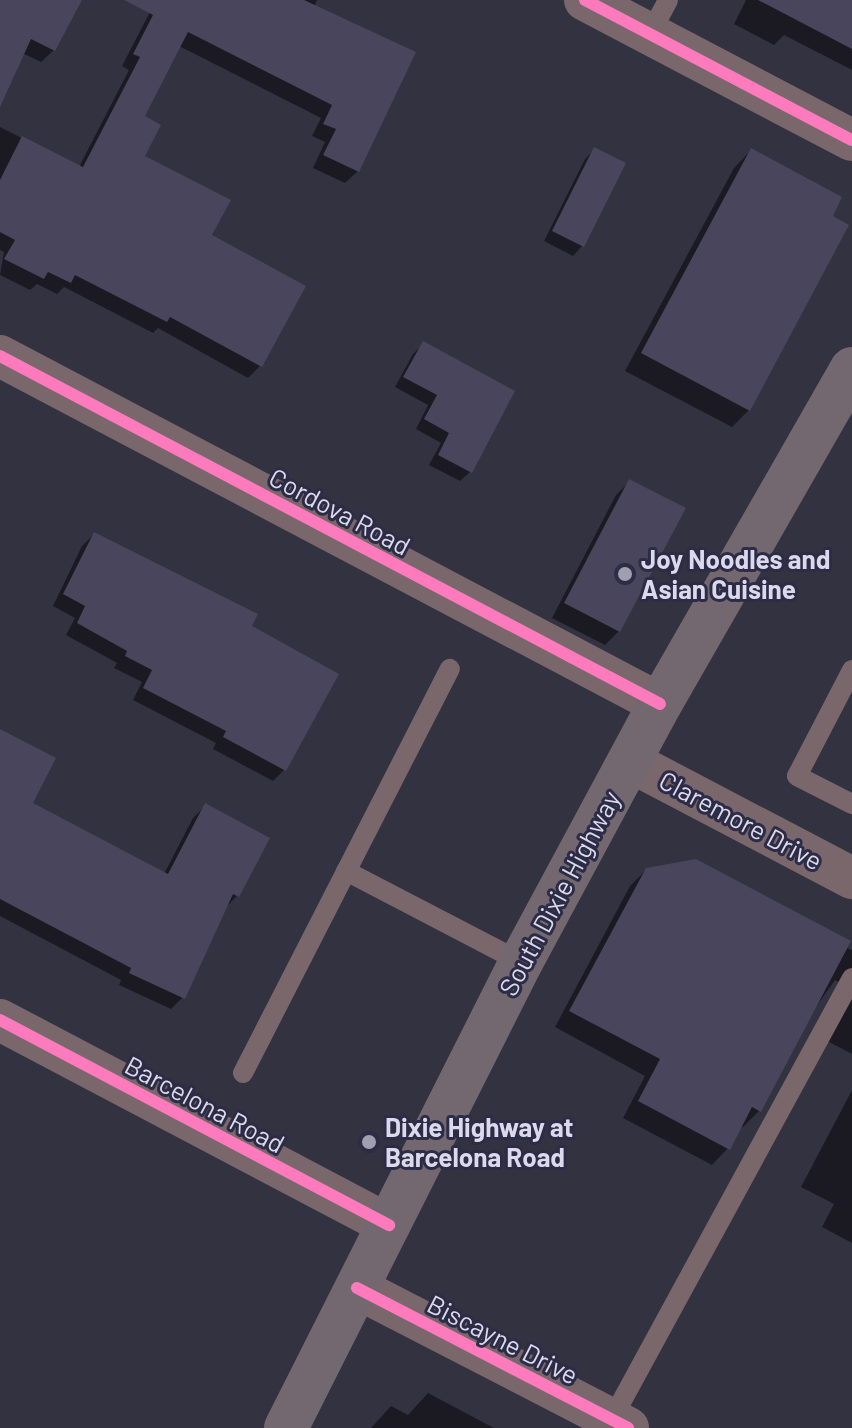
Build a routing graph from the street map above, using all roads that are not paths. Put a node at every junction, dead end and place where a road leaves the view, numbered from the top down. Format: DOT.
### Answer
graph roads {
  1 [pos="585,0"];
  2 [pos="659,17"];
  3 [pos="852,140"];
  4 [pos="0,356"];
  5 [pos="852,369"];
  6 [pos="450,669"];
  7 [pos="852,670"];
  8 [pos="660,704"];
  9 [pos="629,761"];
  10 [pos="852,804"];
  11 [pos="346,871"];
  12 [pos="852,878"];
  13 [pos="521,962"];
  14 [pos="852,978"];
  15 [pos="0,1020"];
  16 [pos="243,1073"];
  17 [pos="389,1225"];
  18 [pos="357,1288"];
  19 [pos="620,1424"];
  20 [pos="286,1428"];
  1 -- 2 [label="street"];
  2 -- 3 [label="street"];
  4 -- 8 [label="street, Cordova Road"];
  5 -- 8 [label="main road, South Dixie Highway"];
  6 -- 11 [label="lane"];
  7 -- 10 [label="lane"];
  8 -- 9 [label="main road, South Dixie Highway"];
  9 -- 12 [label="street, Claremore Drive"];
  9 -- 13 [label="main road, South Dixie Highway"];
  11 -- 13 [label="lane"];
  11 -- 16 [label="lane"];
  13 -- 17 [label="main road, South Dixie Highway"];
  14 -- 19 [label="lane"];
  15 -- 17 [label="street, Barcelona Road"];
  17 -- 18 [label="main road, South Dixie Highway"];
  18 -- 19 [label="street, Biscayne Drive"];
  18 -- 20 [label="main road, South Dixie Highway"];
}
